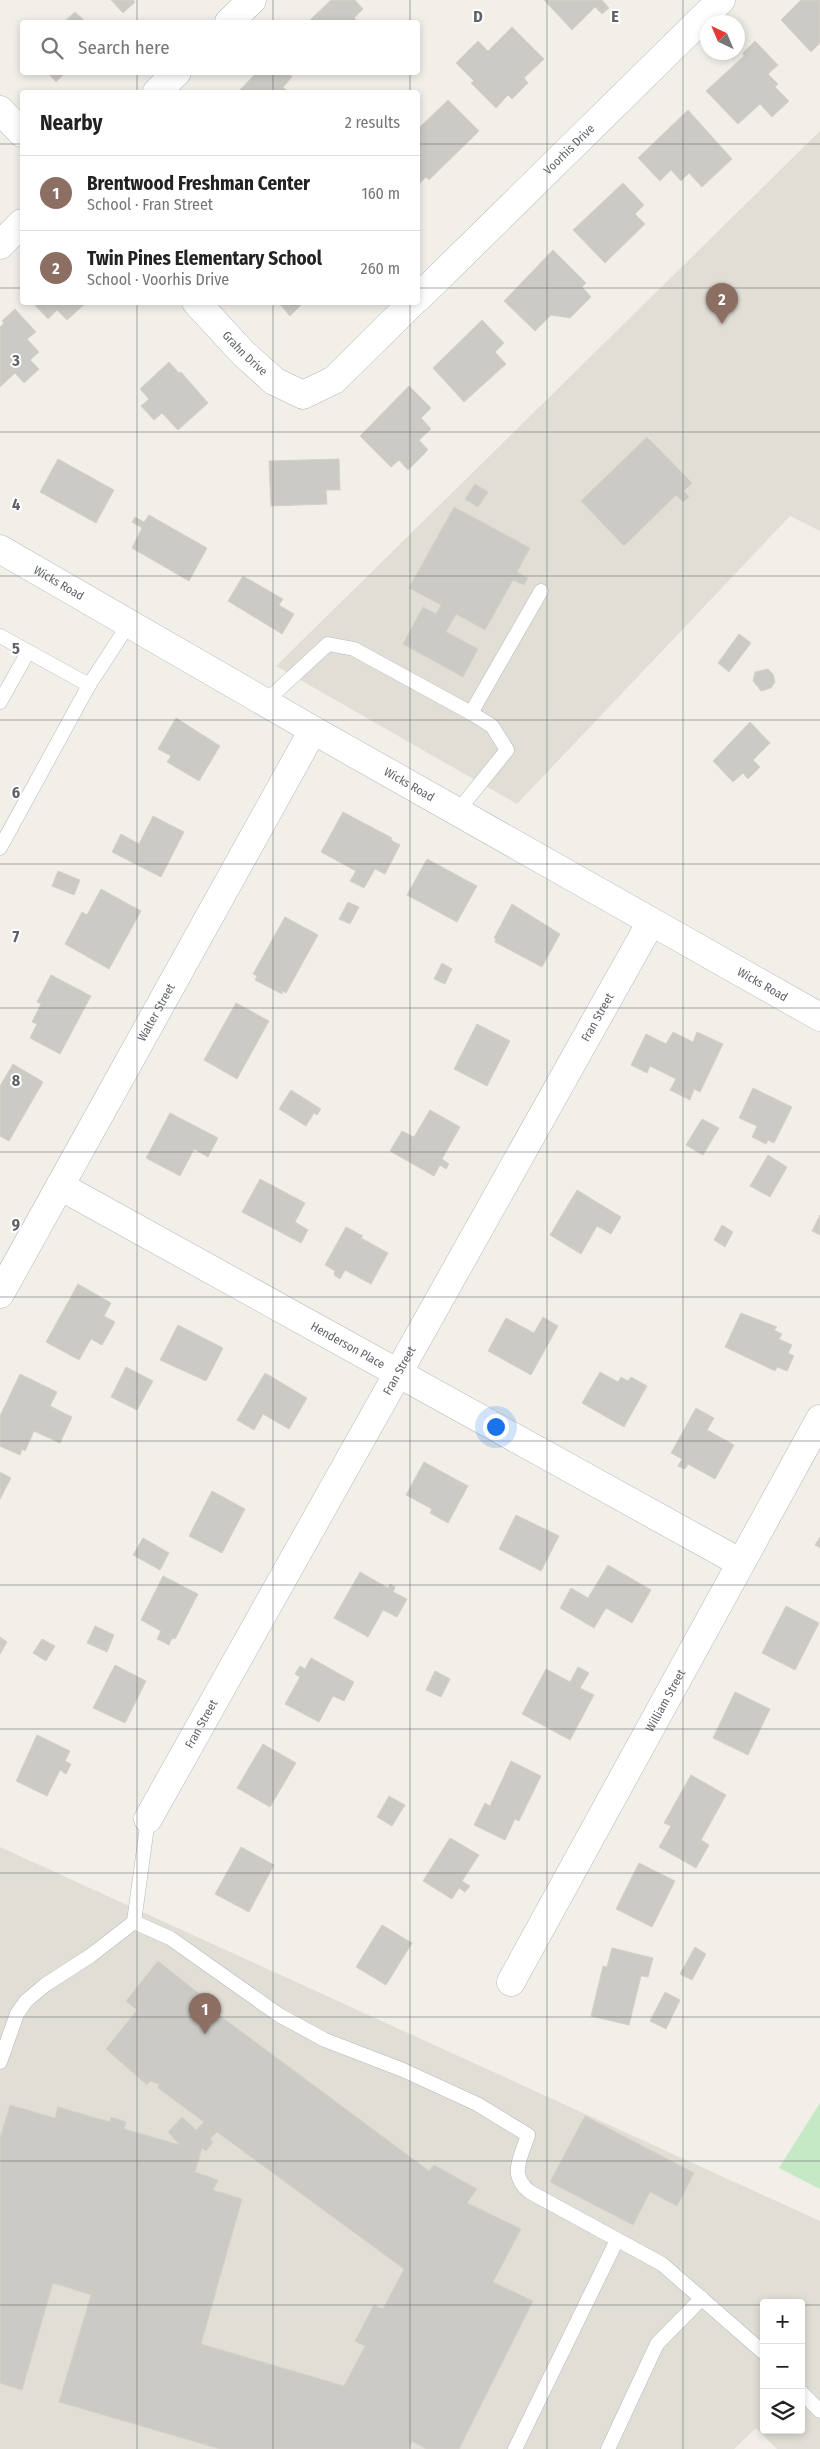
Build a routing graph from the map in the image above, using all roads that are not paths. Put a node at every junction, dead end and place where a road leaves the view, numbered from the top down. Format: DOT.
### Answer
graph roads {
  1 [pos="252,0"];
  2 [pos="721,0"];
  3 [pos="230,20"];
  4 [pos="174,75"];
  5 [pos="159,90"];
  6 [pos="0,110"];
  7 [pos="20,131"];
  8 [pos="20,225"];
  9 [pos="0,245"];
  10 [pos="420,296"];
  11 [pos="199,305"];
  12 [pos="410,305"];
  13 [pos="0,550"];
  14 [pos="541,591"];
  15 [pos="129,624"];
  16 [pos="0,636"];
  17 [pos="28,652"];
  18 [pos="89,685"];
  19 [pos="0,702"];
  20 [pos="264,702"];
  21 [pos="471,713"];
  22 [pos="312,730"];
  23 [pos="457,812"];
  24 [pos="0,848"];
  25 [pos="651,922"];
  26 [pos="820,1017"];
  27 [pos="60,1186"];
  28 [pos="0,1294"];
  29 [pos="398,1373"];
  30 [pos="820,1419"];
  31 [pos="741,1563"];
  32 [pos="148,1819"];
  33 [pos="134,1922"];
  34 [pos="511,1982"];
  35 [pos="0,2062"];
  36 [pos="617,2240"];
  37 [pos="702,2298"];
  38 [pos="760,2349"];
  39 [pos="805,2396"];
  40 [pos="820,2411"];
  41 [pos="515,2449"];
  42 [pos="608,2449"];
  1 -- 3 [label="street"];
  2 -- 10 [label="street, Voorhis Drive"];
  4 -- 5 [label="street"];
  6 -- 7 [label="street"];
  8 -- 9 [label="street"];
  11 -- 12 [label="street, Grahn Drive"];
  13 -- 15 [label="street, Wicks Road"];
  14 -- 21 [label="lane"];
  15 -- 18 [label="lane"];
  15 -- 20 [label="street, Wicks Road"];
  16 -- 17 [label="lane"];
  17 -- 18 [label="lane"];
  17 -- 19 [label="lane"];
  18 -- 24 [label="lane"];
  20 -- 21 [label="lane"];
  20 -- 22 [label="street, Wicks Road"];
  21 -- 23 [label="lane"];
  22 -- 23 [label="street, Wicks Road"];
  22 -- 27 [label="street, Walter Street"];
  23 -- 25 [label="street, Wicks Road"];
  25 -- 26 [label="street, Wicks Road"];
  25 -- 29 [label="street, Fran Street"];
  27 -- 28 [label="street, Walter Street"];
  27 -- 29 [label="street, Henderson Place"];
  29 -- 31 [label="street, Henderson Place"];
  29 -- 32 [label="street, Fran Street"];
  30 -- 31 [label="street, William Street"];
  31 -- 34 [label="street, William Street"];
  32 -- 33 [label="lane"];
  33 -- 35 [label="lane"];
  33 -- 36 [label="lane"];
  36 -- 37 [label="lane"];
  36 -- 41 [label="lane"];
  37 -- 38 [label="lane"];
  37 -- 42 [label="lane"];
  39 -- 40 [label="lane"];
}
